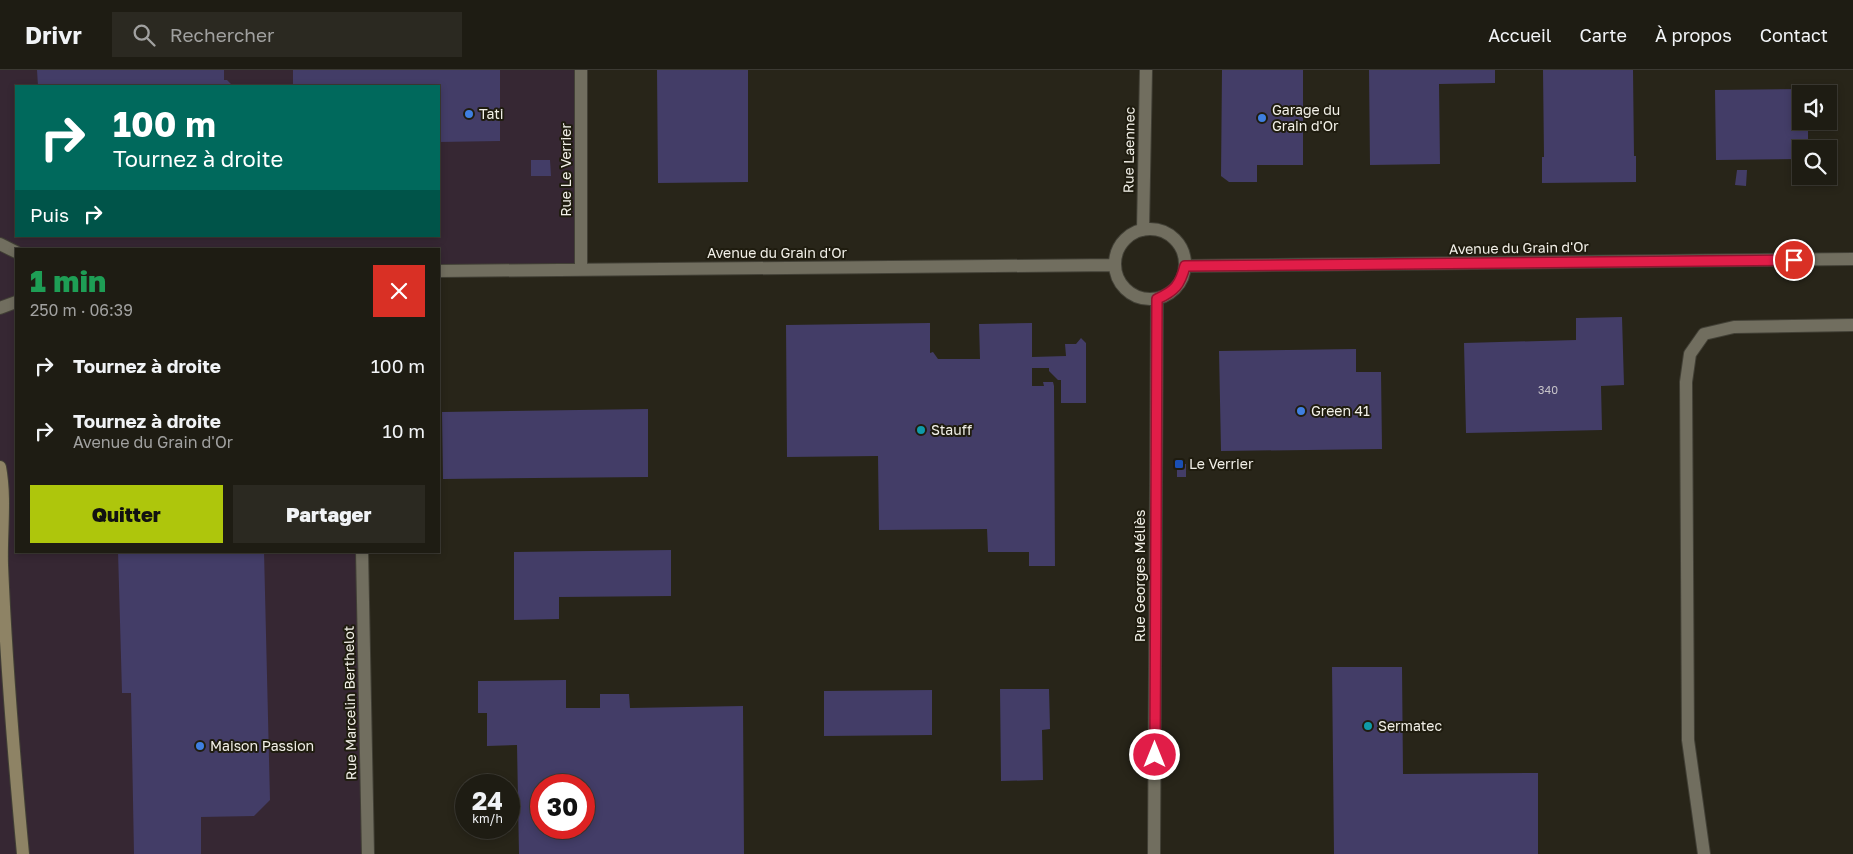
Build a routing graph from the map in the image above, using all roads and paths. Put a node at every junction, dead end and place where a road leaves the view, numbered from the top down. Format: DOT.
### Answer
graph roads {
  1 [pos="581,70"];
  2 [pos="1146,70"];
  3 [pos="1142,230"];
  4 [pos="0,244"];
  5 [pos="15,252"];
  6 [pos="1853,259"];
  7 [pos="1115,266"];
  8 [pos="1185,266"];
  9 [pos="580,270"];
  10 [pos="440,271"];
  11 [pos="1157,299"];
  12 [pos="15,302"];
  13 [pos="0,308"];
  14 [pos="1853,325"];
  15 [pos="0,467"];
  16 [pos="362,553"];
  17 [pos="1,559"];
  18 [pos="23,854"];
  19 [pos="368,854"];
  20 [pos="1154,854"];
  21 [pos="1704,854"];
  1 -- 9 [label="street, Rue Le Verrier"];
  2 -- 3 [label="street, Rue Laennec"];
  3 -- 7 [label="street"];
  3 -- 8 [label="street"];
  4 -- 5 [label="street"];
  6 -- 8 [label="street, Avenue du Grain d'Or"];
  7 -- 9 [label="street, Avenue du Grain d'Or"];
  7 -- 11 [label="street"];
  8 -- 11 [label="street"];
  9 -- 10 [label="street, Avenue du Grain d'Or"];
  11 -- 20 [label="street, Rue Georges Méliès"];
  12 -- 13 [label="street"];
  14 -- 21 [label="street"];
  15 -- 17 [label="street"];
  16 -- 19 [label="street, Rue Marcelin Berthelot"];
  17 -- 18 [label="street"];
}
